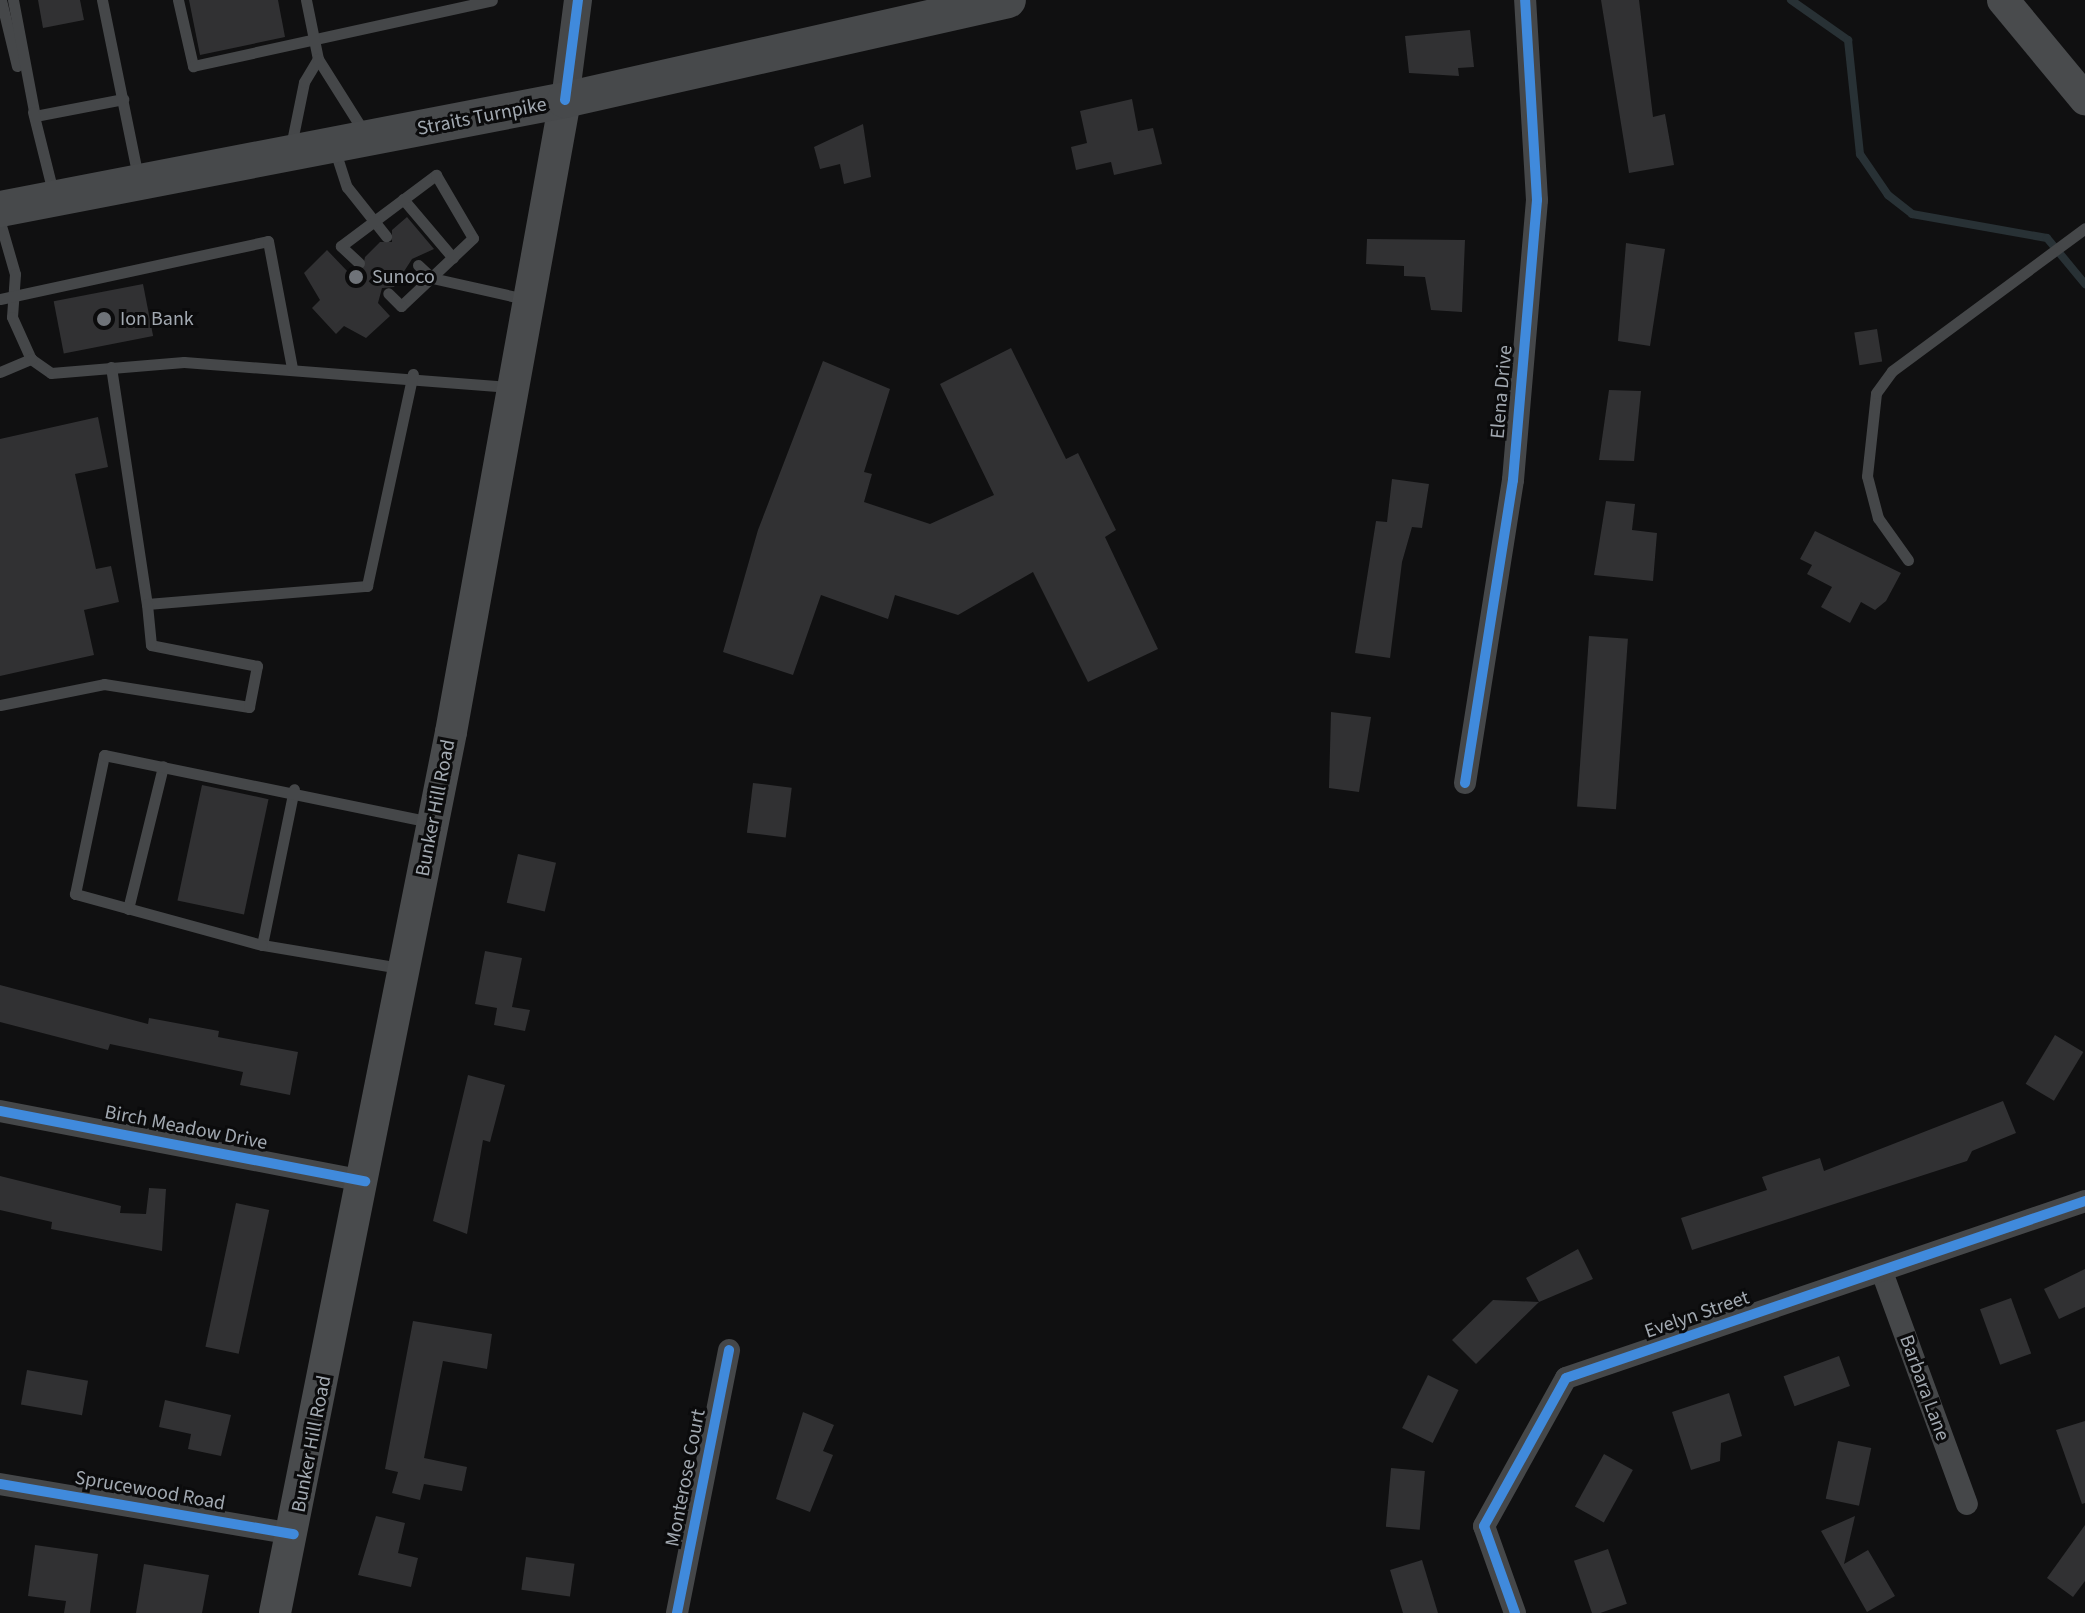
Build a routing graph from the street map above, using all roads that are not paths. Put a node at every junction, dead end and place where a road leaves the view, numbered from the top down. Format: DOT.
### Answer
graph roads {
  1 [pos="1,0"];
  2 [pos="13,0"];
  3 [pos="102,0"];
  4 [pos="178,0"];
  5 [pos="306,0"];
  6 [pos="492,0"];
  7 [pos="578,0"];
  8 [pos="1008,0"];
  9 [pos="1525,0"];
  10 [pos="2003,0"];
  11 [pos="315,42"];
  12 [pos="318,59"];
  13 [pos="123,99"];
  14 [pos="2085,99"];
  15 [pos="565,100"];
  16 [pos="35,116"];
  17 [pos="368,139"];
  18 [pos="333,146"];
  19 [pos="289,155"];
  20 [pos="139,185"];
  21 [pos="403,199"];
  22 [pos="55,200"];
  23 [pos="0,209"];
  24 [pos="375,221"];
  25 [pos="0,222"];
  26 [pos="2085,228"];
  27 [pos="386,236"];
  28 [pos="453,258"];
  29 [pos="359,263"];
  30 [pos="418,265"];
  31 [pos="432,278"];
  32 [pos="388,293"];
  33 [pos="3,295"];
  34 [pos="530,301"];
  35 [pos="31,359"];
  36 [pos="111,367"];
  37 [pos="292,368"];
  38 [pos="0,372"];
  39 [pos="413,374"];
  40 [pos="517,387"];
  41 [pos="1908,560"];
  42 [pos="147,604"];
  43 [pos="0,705"];
  44 [pos="163,766"];
  45 [pos="1465,783"];
  46 [pos="294,789"];
  47 [pos="434,823"];
  48 [pos="128,909"];
  49 [pos="262,945"];
  50 [pos="406,968"];
  51 [pos="0,1111"];
  52 [pos="365,1181"];
  53 [pos="2085,1201"];
  54 [pos="1882,1272"];
  55 [pos="729,1350"];
  56 [pos="0,1484"];
  57 [pos="1967,1504"];
  58 [pos="294,1534"];
  59 [pos="275,1613"];
  60 [pos="677,1613"];
  61 [pos="1515,1613"];
  1 -- 16 [label="lane"];
  2 -- 16 [label="lane"];
  3 -- 13 [label="lane"];
  4 -- 11 [label="lane"];
  5 -- 11 [label="lane"];
  6 -- 11 [label="lane"];
  7 -- 15 [label="street, Bunker Hill Road"];
  8 -- 15 [label="main road, Straits Turnpike"];
  9 -- 45 [label="street, Elena Drive"];
  10 -- 14 [label="main road"];
  11 -- 12 [label="lane"];
  12 -- 17 [label="lane"];
  12 -- 19 [label="lane"];
  13 -- 16 [label="lane"];
  13 -- 20 [label="lane"];
  15 -- 17 [label="main road, Straits Turnpike"];
  15 -- 34 [label="main road, Bunker Hill Road"];
  16 -- 22 [label="lane"];
  17 -- 18 [label="main road, Straits Turnpike"];
  18 -- 19 [label="main road, Straits Turnpike"];
  18 -- 24 [label="lane"];
  19 -- 20 [label="main road, Straits Turnpike"];
  20 -- 22 [label="main road, Straits Turnpike"];
  21 -- 24 [label="lane"];
  21 -- 28 [label="lane"];
  21 -- 28 [label="lane"];
  22 -- 23 [label="main road, Straits Turnpike"];
  24 -- 27 [label="lane"];
  24 -- 29 [label="lane"];
  25 -- 33 [label="lane"];
  26 -- 41 [label="lane"];
  28 -- 31 [label="lane"];
  30 -- 31 [label="lane"];
  31 -- 32 [label="lane"];
  31 -- 34 [label="lane"];
  33 -- 35 [label="lane"];
  33 -- 37 [label="lane"];
  34 -- 40 [label="main road, Bunker Hill Road"];
  35 -- 36 [label="lane"];
  35 -- 38 [label="lane"];
  36 -- 37 [label="lane"];
  36 -- 42 [label="lane"];
  37 -- 39 [label="lane"];
  39 -- 40 [label="lane"];
  39 -- 42 [label="lane"];
  40 -- 47 [label="main road, Bunker Hill Road"];
  42 -- 43 [label="lane"];
  44 -- 46 [label="lane"];
  44 -- 48 [label="lane"];
  44 -- 48 [label="lane"];
  46 -- 47 [label="lane"];
  46 -- 49 [label="lane"];
  47 -- 50 [label="main road, Bunker Hill Road"];
  48 -- 49 [label="lane"];
  49 -- 50 [label="lane"];
  50 -- 52 [label="main road, Bunker Hill Road"];
  51 -- 52 [label="street, Birch Meadow Drive"];
  52 -- 58 [label="main road, Bunker Hill Road"];
  53 -- 54 [label="street, Evelyn Street"];
  54 -- 57 [label="street, Barbara Lane"];
  54 -- 61 [label="street, Evelyn Street"];
  55 -- 60 [label="street, Monterose Court"];
  56 -- 58 [label="street, Sprucewood Road"];
  58 -- 59 [label="main road, Bunker Hill Road"];
}
